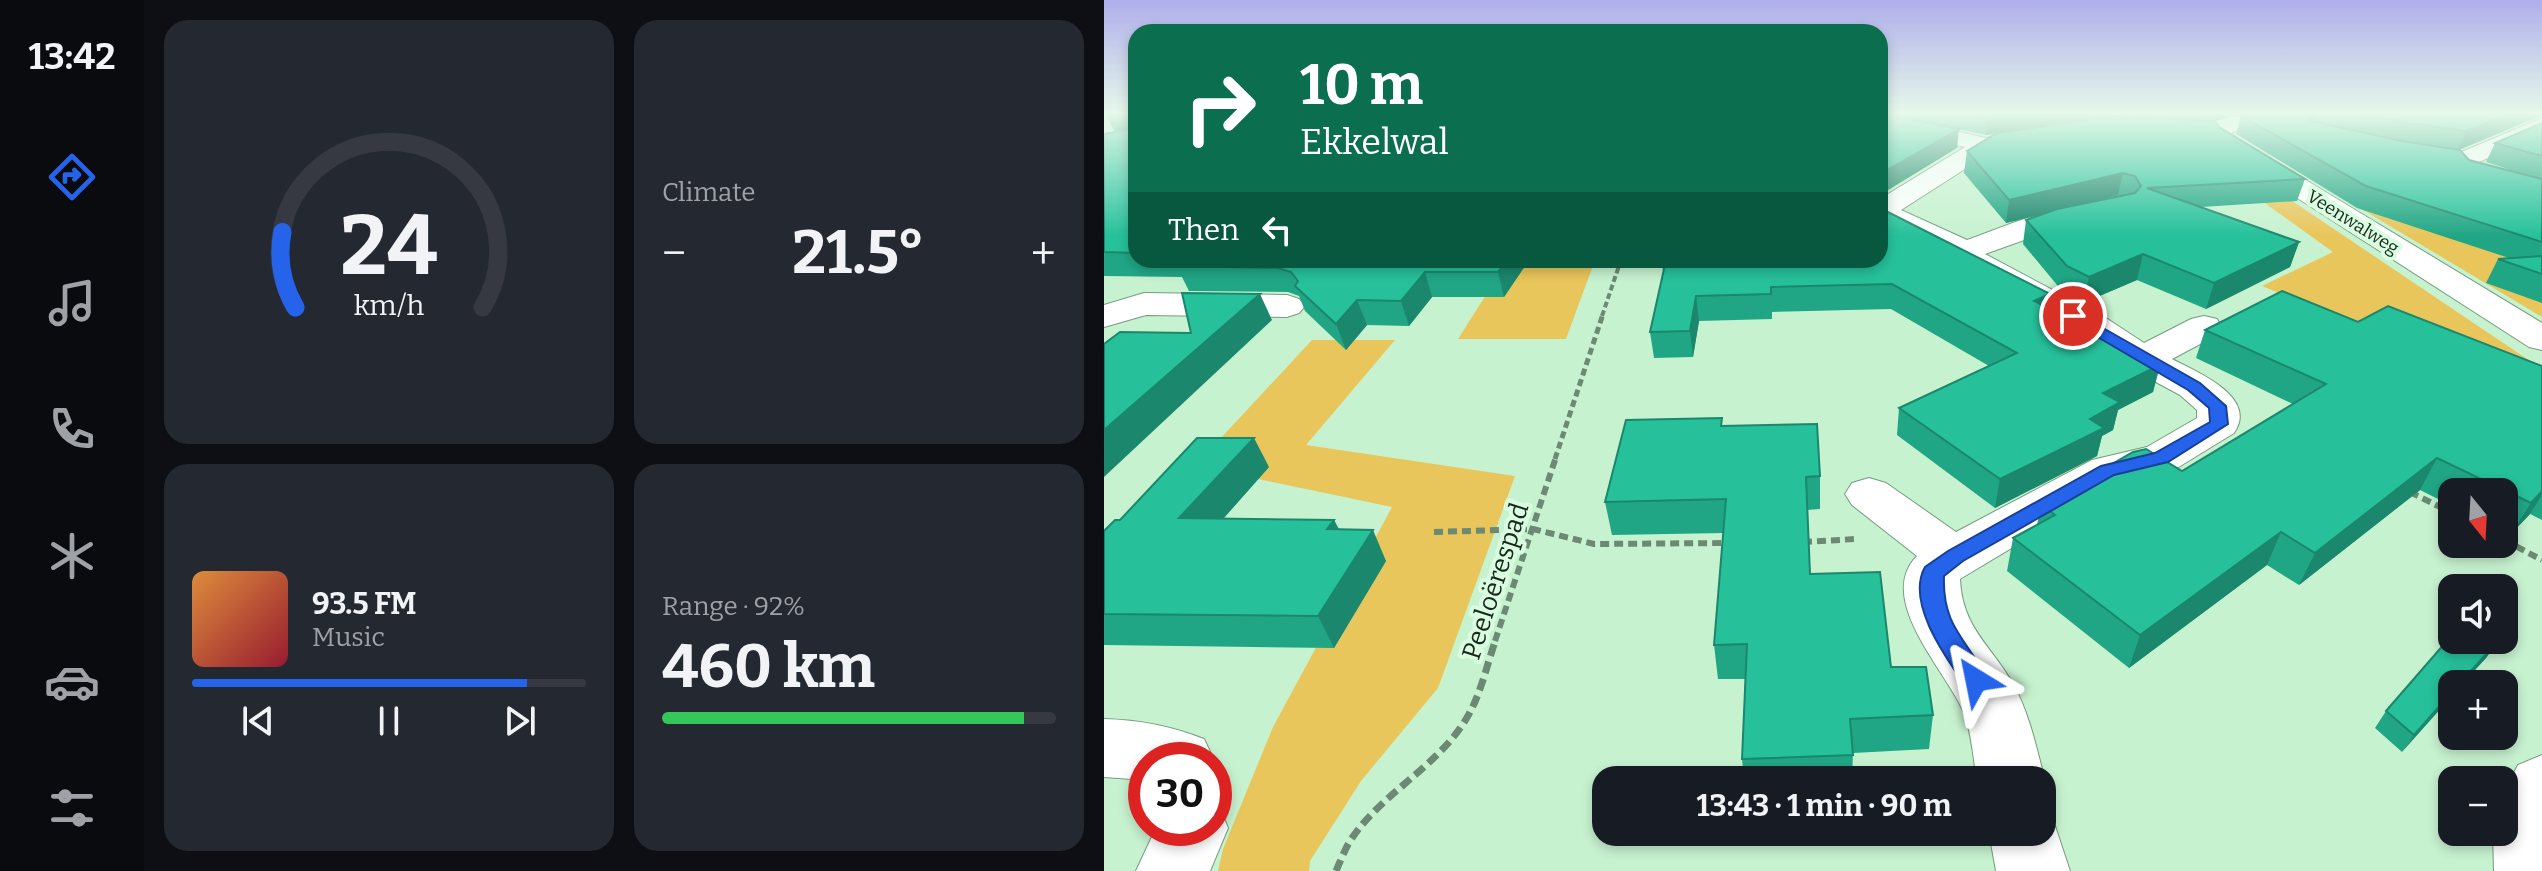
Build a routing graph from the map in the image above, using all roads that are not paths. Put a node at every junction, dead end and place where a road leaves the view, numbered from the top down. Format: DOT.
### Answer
graph roads {
  1 [pos="1973,155"];
  2 [pos="2244,155"];
  3 [pos="2480,155"];
  4 [pos="2461,164"];
  5 [pos="2104,210"];
  6 [pos="1888,218"];
  7 [pos="1888,220"];
  8 [pos="1965,251"];
  9 [pos="1287,306"];
  10 [pos="1104,316"];
  11 [pos="2204,327"];
  12 [pos="1104,339"];
  13 [pos="2542,339"];
  14 [pos="2142,359"];
  15 [pos="1881,504"];
  16 [pos="1955,556"];
  17 [pos="1104,748"];
  18 [pos="1128,749"];
  19 [pos="2008,766"];
  20 [pos="2542,787"];
  21 [pos="1185,846"];
  22 [pos="2027,846"];
  23 [pos="1173,871"];
  24 [pos="2033,871"];
  25 [pos="2531,871"];
  1 -- 6 [label="street"];
  2 -- 13 [label="street, Veenwalweg"];
  3 -- 4 [label="street"];
  5 -- 8 [label="street"];
  7 -- 8 [label="street"];
  8 -- 14 [label="street"];
  9 -- 10 [label="street"];
  10 -- 12 [label="street"];
  11 -- 14 [label="street"];
  14 -- 16 [label="street"];
  15 -- 16 [label="street"];
  16 -- 19 [label="street"];
  17 -- 18 [label="street"];
  20 -- 25 [label="street"];
  21 -- 23 [label="street"];
  22 -- 24 [label="street"];
}
